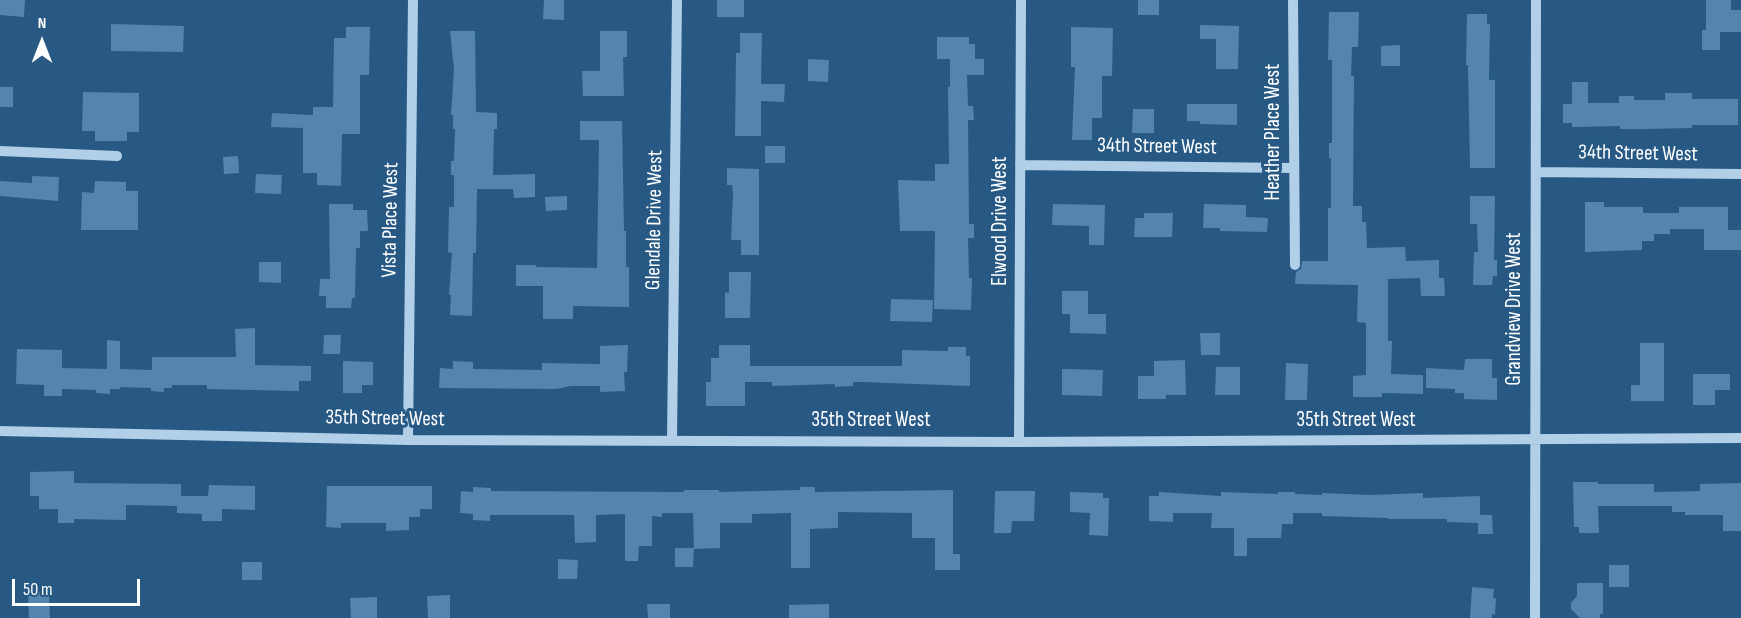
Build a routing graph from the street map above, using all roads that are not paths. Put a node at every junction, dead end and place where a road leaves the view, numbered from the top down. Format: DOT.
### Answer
graph roads {
  1 [pos="412,0"];
  2 [pos="677,0"];
  3 [pos="1021,0"];
  4 [pos="1293,0"];
  5 [pos="1536,0"];
  6 [pos="0,151"];
  7 [pos="117,156"];
  8 [pos="1020,165"];
  9 [pos="1293,168"];
  10 [pos="1536,172"];
  11 [pos="1741,174"];
  12 [pos="1295,265"];
  13 [pos="0,431"];
  14 [pos="1741,438"];
  15 [pos="408,440"];
  16 [pos="672,440"];
  17 [pos="1534,440"];
  18 [pos="1019,442"];
  19 [pos="1535,618"];
  1 -- 15 [label="street, Vista Place West"];
  2 -- 16 [label="street, Glendale Drive West"];
  3 -- 8 [label="street, Elwood Drive West"];
  4 -- 9 [label="street, Heather Place West"];
  5 -- 10 [label="street, Grandview Drive West"];
  6 -- 7 [label="street"];
  8 -- 9 [label="street, 34th Street West"];
  8 -- 18 [label="street, Elwood Drive West"];
  9 -- 12 [label="street, Heather Place West"];
  10 -- 11 [label="street, 34th Street West"];
  10 -- 17 [label="street, Grandview Drive West"];
  13 -- 15 [label="street, 35th Street West"];
  14 -- 17 [label="street, 35th Street West"];
  15 -- 16 [label="street, 35th Street West"];
  16 -- 18 [label="street, 35th Street West"];
  17 -- 18 [label="street, 35th Street West"];
  17 -- 19 [label="street, Grandview Drive West"];
}
